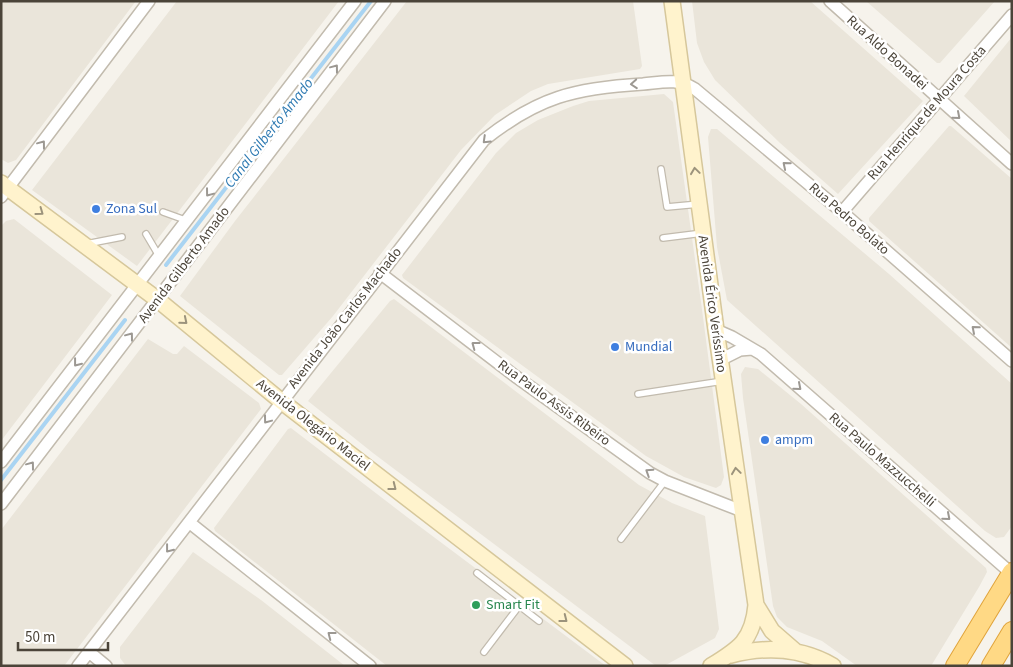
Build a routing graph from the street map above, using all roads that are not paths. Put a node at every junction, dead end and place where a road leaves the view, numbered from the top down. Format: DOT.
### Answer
graph roads {
  1 [pos="150,1"];
  2 [pos="355,1"];
  3 [pos="386,1"];
  4 [pos="672,1"];
  5 [pos="830,1"];
  6 [pos="1012,15"];
  7 [pos="683,81"];
  8 [pos="938,99"];
  9 [pos="1012,164"];
  10 [pos="661,169"];
  11 [pos="4,190"];
  12 [pos="699,204"];
  13 [pos="163,212"];
  14 [pos="842,212"];
  15 [pos="188,221"];
  16 [pos="703,232"];
  17 [pos="146,234"];
  18 [pos="122,237"];
  19 [pos="663,238"];
  20 [pos="84,244"];
  21 [pos="160,257"];
  22 [pos="380,273"];
  23 [pos="138,285"];
  24 [pos="158,300"];
  25 [pos="716,330"];
  26 [pos="752,349"];
  27 [pos="720,360"];
  28 [pos="1012,361"];
  29 [pos="723,381"];
  30 [pos="638,394"];
  31 [pos="281,401"];
  32 [pos="1,462"];
  33 [pos="664,481"];
  34 [pos="1,504"];
  35 [pos="742,511"];
  36 [pos="190,523"];
  37 [pos="621,539"];
  38 [pos="1011,572"];
  39 [pos="476,573"];
  40 [pos="508,576"];
  41 [pos="498,589"];
  42 [pos="519,606"];
  43 [pos="756,606"];
  44 [pos="539,622"];
  45 [pos="1012,631"];
  46 [pos="795,650"];
  47 [pos="89,652"];
  48 [pos="484,652"];
  49 [pos="729,655"];
  50 [pos="78,666"];
  51 [pos="106,666"];
  52 [pos="370,666"];
  53 [pos="625,666"];
  54 [pos="712,666"];
  55 [pos="833,666"];
  56 [pos="956,666"];
  57 [pos="991,666"];
  11 -- 1 [label="street, one-way"];
  2 -- 15 [label="street, Avenida Gilberto Amado, one-way"];
  24 -- 3 [label="street, Avenida Gilberto Amado, one-way"];
  4 -- 7 [label="main road, Avenida Érico Veríssimo"];
  5 -- 8 [label="street, Rua Aldo Bonadei"];
  6 -- 8 [label="street, Rua Henrique de Moura Costa"];
  12 -- 7 [label="main road, Avenida Érico Veríssimo, one-way"];
  14 -- 7 [label="street, Rua Pedro Bolato, one-way"];
  7 -- 22 [label="street, Avenida João Carlos Machado, one-way"];
  8 -- 9 [label="street, Rua Aldo Bonadei, one-way"];
  8 -- 14 [label="street, Rua Henrique de Moura Costa"];
  10 -- 12 [label="lane"];
  11 -- 20 [label="main road, Avenida Olegário Maciel, one-way"];
  12 -- 16 [label="main road, Avenida Érico Veríssimo"];
  13 -- 15 [label="lane"];
  28 -- 14 [label="street, Rua Pedro Bolato, one-way"];
  15 -- 21 [label="street, Avenida Gilberto Amado"];
  16 -- 19 [label="lane"];
  16 -- 25 [label="main road, Avenida Érico Veríssimo"];
  17 -- 21 [label="lane"];
  18 -- 20 [label="lane"];
  20 -- 23 [label="main road, Avenida Olegário Maciel"];
  21 -- 23 [label="street, Avenida Gilberto Amado"];
  22 -- 31 [label="street, Avenida João Carlos Machado"];
  33 -- 22 [label="street, Rua Paulo Assis Ribeiro, one-way"];
  23 -- 24 [label="main road, Avenida Olegário Maciel"];
  23 -- 32 [label="street, Avenida Gilberto Amado, one-way"];
  24 -- 31 [label="main road, Avenida Olegário Maciel, one-way"];
  34 -- 24 [label="street, Avenida Gilberto Amado, one-way"];
  25 -- 26 [label="street, Rua Paulo Mazzucchelli"];
  25 -- 27 [label="main road, Avenida Érico Veríssimo"];
  26 -- 27 [label="street"];
  26 -- 38 [label="street, Rua Paulo Mazzucchelli, one-way"];
  27 -- 29 [label="main road, Avenida Érico Veríssimo"];
  29 -- 30 [label="lane"];
  35 -- 29 [label="main road, Avenida Érico Veríssimo, one-way"];
  31 -- 36 [label="street, Avenida João Carlos Machado, one-way"];
  31 -- 40 [label="main road, Avenida Olegário Maciel, one-way"];
  33 -- 35 [label="street, Rua Paulo Assis Ribeiro"];
  33 -- 37 [label="lane"];
  35 -- 43 [label="main road, Avenida Érico Veríssimo"];
  36 -- 47 [label="street, Avenida João Carlos Machado, one-way"];
  52 -- 36 [label="street, one-way"];
  38 -- 56 [label="highway"];
  39 -- 41 [label="lane"];
  40 -- 41 [label="lane"];
  40 -- 53 [label="main road, Avenida Olegário Maciel, one-way"];
  41 -- 42 [label="lane"];
  42 -- 44 [label="lane"];
  42 -- 48 [label="lane"];
  43 -- 46 [label="main road"];
  43 -- 49 [label="main road"];
  45 -- 57 [label="highway"];
  46 -- 49 [label="main road"];
  46 -- 55 [label="main road"];
  47 -- 50 [label="street, Avenida João Carlos Machado"];
  47 -- 51 [label="street"];
  49 -- 54 [label="main road"];
}
